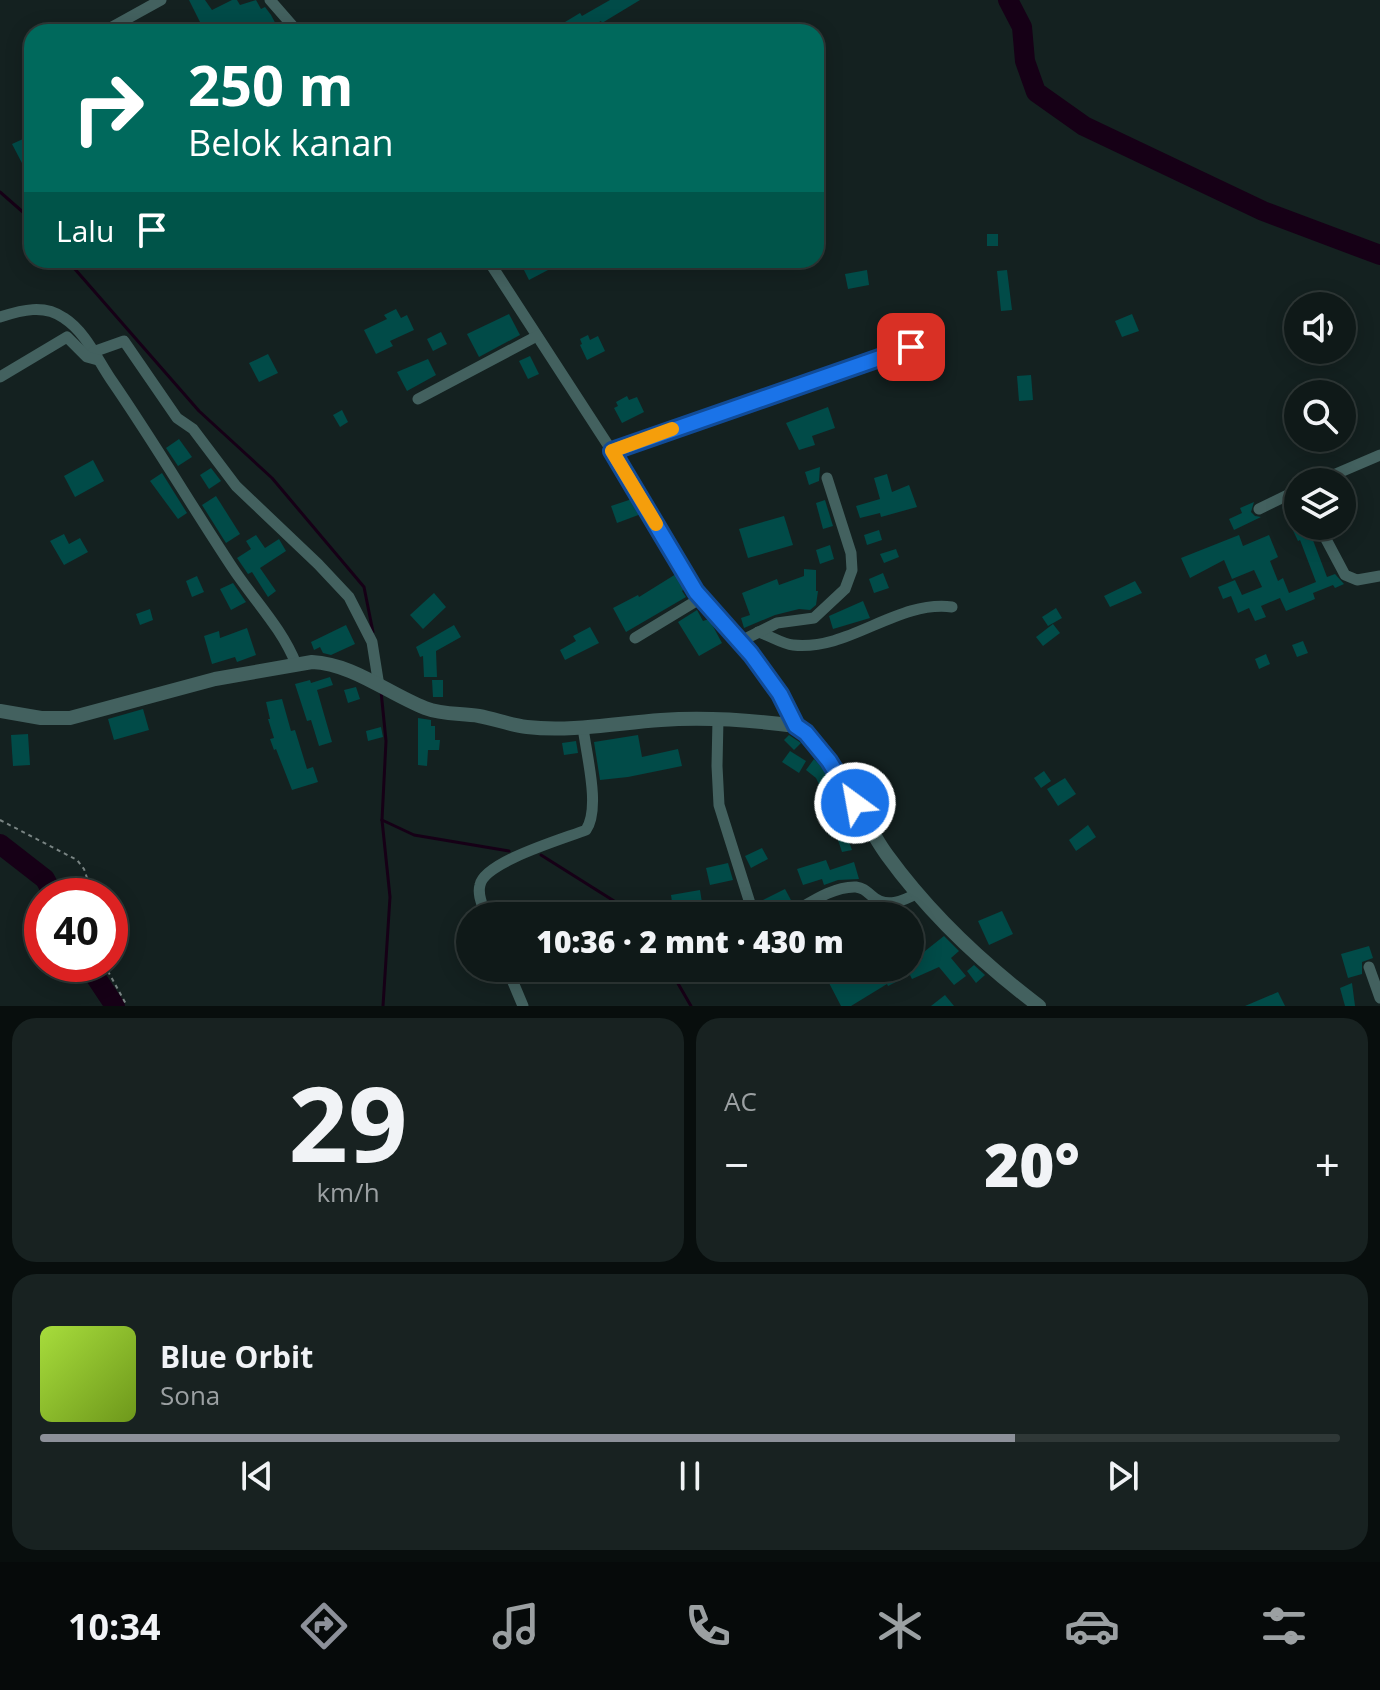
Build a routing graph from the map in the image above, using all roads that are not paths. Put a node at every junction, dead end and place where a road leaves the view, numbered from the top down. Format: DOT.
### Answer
graph roads {
  1 [pos="161,0"];
  2 [pos="270,0"];
  3 [pos="118,24"];
  4 [pos="290,24"];
  5 [pos="493,268"];
  6 [pos="0,317"];
  7 [pos="537,336"];
  8 [pos="911,347"];
  9 [pos="96,356"];
  10 [pos="0,377"];
  11 [pos="418,399"];
  12 [pos="612,451"];
  13 [pos="1380,455"];
  14 [pos="1350,468"];
  15 [pos="827,478"];
  16 [pos="1284,497"];
  17 [pos="1259,509"];
  18 [pos="1326,540"];
  19 [pos="1380,576"];
  20 [pos="701,598"];
  21 [pos="952,607"];
  22 [pos="758,632"];
  23 [pos="635,638"];
  24 [pos="741,641"];
  25 [pos="296,664"];
  26 [pos="379,686"];
  27 [pos="0,711"];
  28 [pos="718,719"];
  29 [pos="796,726"];
  30 [pos="583,727"];
  31 [pos="918,893"];
  32 [pos="481,902"];
  33 [pos="749,902"];
  34 [pos="814,902"];
  35 [pos="883,902"];
  36 [pos="898,902"];
  37 [pos="1369,967"];
  38 [pos="513,982"];
  39 [pos="1380,998"];
  40 [pos="523,1006"];
  41 [pos="1039,1006"];
  1 -- 3 [label="street"];
  2 -- 4 [label="street"];
  5 -- 7 [label="street"];
  6 -- 9 [label="street"];
  7 -- 11 [label="street"];
  7 -- 12 [label="street"];
  8 -- 12 [label="street"];
  9 -- 10 [label="street"];
  9 -- 25 [label="street"];
  9 -- 26 [label="street"];
  12 -- 20 [label="street"];
  13 -- 14 [label="street"];
  15 -- 22 [label="street"];
  16 -- 17 [label="street"];
  18 -- 19 [label="street"];
  20 -- 23 [label="street"];
  20 -- 24 [label="street"];
  21 -- 22 [label="street"];
  22 -- 24 [label="street"];
  24 -- 29 [label="street"];
  25 -- 26 [label="street"];
  25 -- 27 [label="street"];
  26 -- 30 [label="street"];
  28 -- 29 [label="street"];
  28 -- 30 [label="street"];
  28 -- 33 [label="street"];
  29 -- 31 [label="street"];
  30 -- 32 [label="street"];
  31 -- 36 [label="street"];
  31 -- 41 [label="street"];
  34 -- 35 [label="street"];
  37 -- 39 [label="street"];
  38 -- 40 [label="street"];
}
